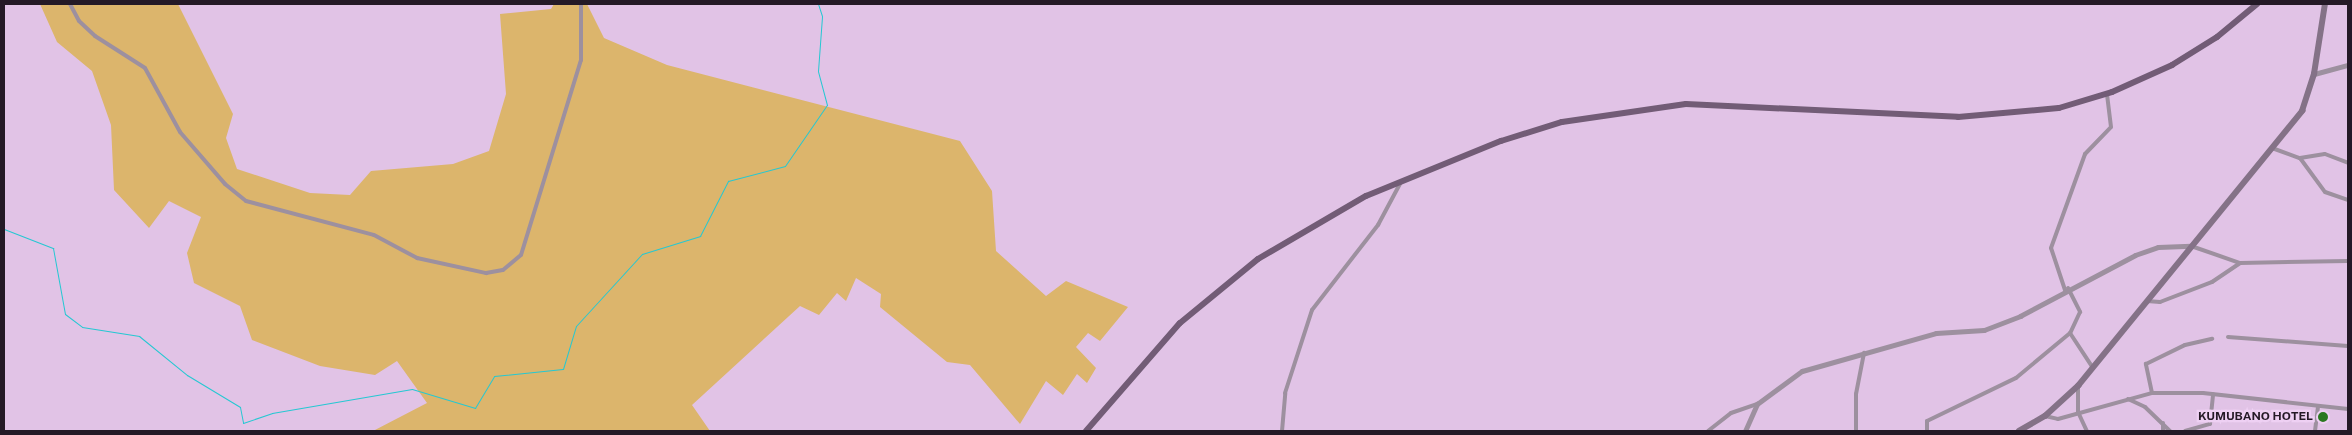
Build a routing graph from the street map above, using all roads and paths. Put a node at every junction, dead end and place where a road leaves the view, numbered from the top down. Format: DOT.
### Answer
graph roads {
  1 [pos="70,4"];
  2 [pos="581,4"];
  3 [pos="2257,4"];
  4 [pos="2325,4"];
  5 [pos="2348,65"];
  6 [pos="2314,74"];
  7 [pos="2107,93"];
  8 [pos="2272,148"];
  9 [pos="2300,158"];
  10 [pos="2348,163"];
  11 [pos="1402,180"];
  12 [pos="2348,200"];
  13 [pos="2191,246"];
  14 [pos="2348,261"];
  15 [pos="2240,263"];
  16 [pos="2066,289"];
  17 [pos="2147,301"];
  18 [pos="2070,332"];
  19 [pos="2228,337"];
  20 [pos="2212,339"];
  21 [pos="2348,346"];
  22 [pos="1865,351"];
  23 [pos="2093,368"];
  24 [pos="2078,386"];
  25 [pos="2152,393"];
  26 [pos="2213,394"];
  27 [pos="2128,399"];
  28 [pos="1756,404"];
  29 [pos="2318,407"];
  30 [pos="2348,409"];
  31 [pos="2078,412"];
  32 [pos="2045,416"];
  33 [pos="2162,423"];
  34 [pos="1086,431"];
  35 [pos="1282,431"];
  36 [pos="1708,431"];
  37 [pos="1745,431"];
  38 [pos="1856,431"];
  39 [pos="1927,431"];
  40 [pos="2019,431"];
  41 [pos="2087,431"];
  42 [pos="2163,431"];
  43 [pos="2170,431"];
  44 [pos="2185,431"];
  45 [pos="2314,431"];
  1 -- 2 [label="street"];
  3 -- 7 [label="main road"];
  4 -- 6 [label="main road"];
  5 -- 6 [label="street"];
  6 -- 8 [label="main road"];
  7 -- 11 [label="main road"];
  7 -- 16 [label="street"];
  8 -- 9 [label="street"];
  8 -- 13 [label="main road"];
  9 -- 10 [label="street"];
  9 -- 12 [label="street"];
  11 -- 34 [label="main road"];
  11 -- 35 [label="street"];
  13 -- 15 [label="street"];
  13 -- 16 [label="street"];
  13 -- 17 [label="main road"];
  14 -- 15 [label="street"];
  15 -- 17 [label="street"];
  16 -- 18 [label="street"];
  16 -- 22 [label="street"];
  17 -- 23 [label="main road"];
  18 -- 23 [label="street"];
  18 -- 39 [label="street"];
  19 -- 21 [label="street"];
  20 -- 25 [label="street"];
  22 -- 28 [label="street"];
  22 -- 38 [label="street"];
  23 -- 24 [label="main road"];
  24 -- 31 [label="street"];
  24 -- 32 [label="main road"];
  25 -- 26 [label="street"];
  25 -- 27 [label="street"];
  26 -- 29 [label="street"];
  26 -- 44 [label="street"];
  27 -- 31 [label="street"];
  27 -- 33 [label="street"];
  28 -- 36 [label="street"];
  28 -- 37 [label="street"];
  29 -- 30 [label="street"];
  29 -- 45 [label="street"];
  31 -- 32 [label="street"];
  31 -- 41 [label="street"];
  32 -- 40 [label="main road"];
  33 -- 42 [label="street"];
  33 -- 43 [label="street"];
}
